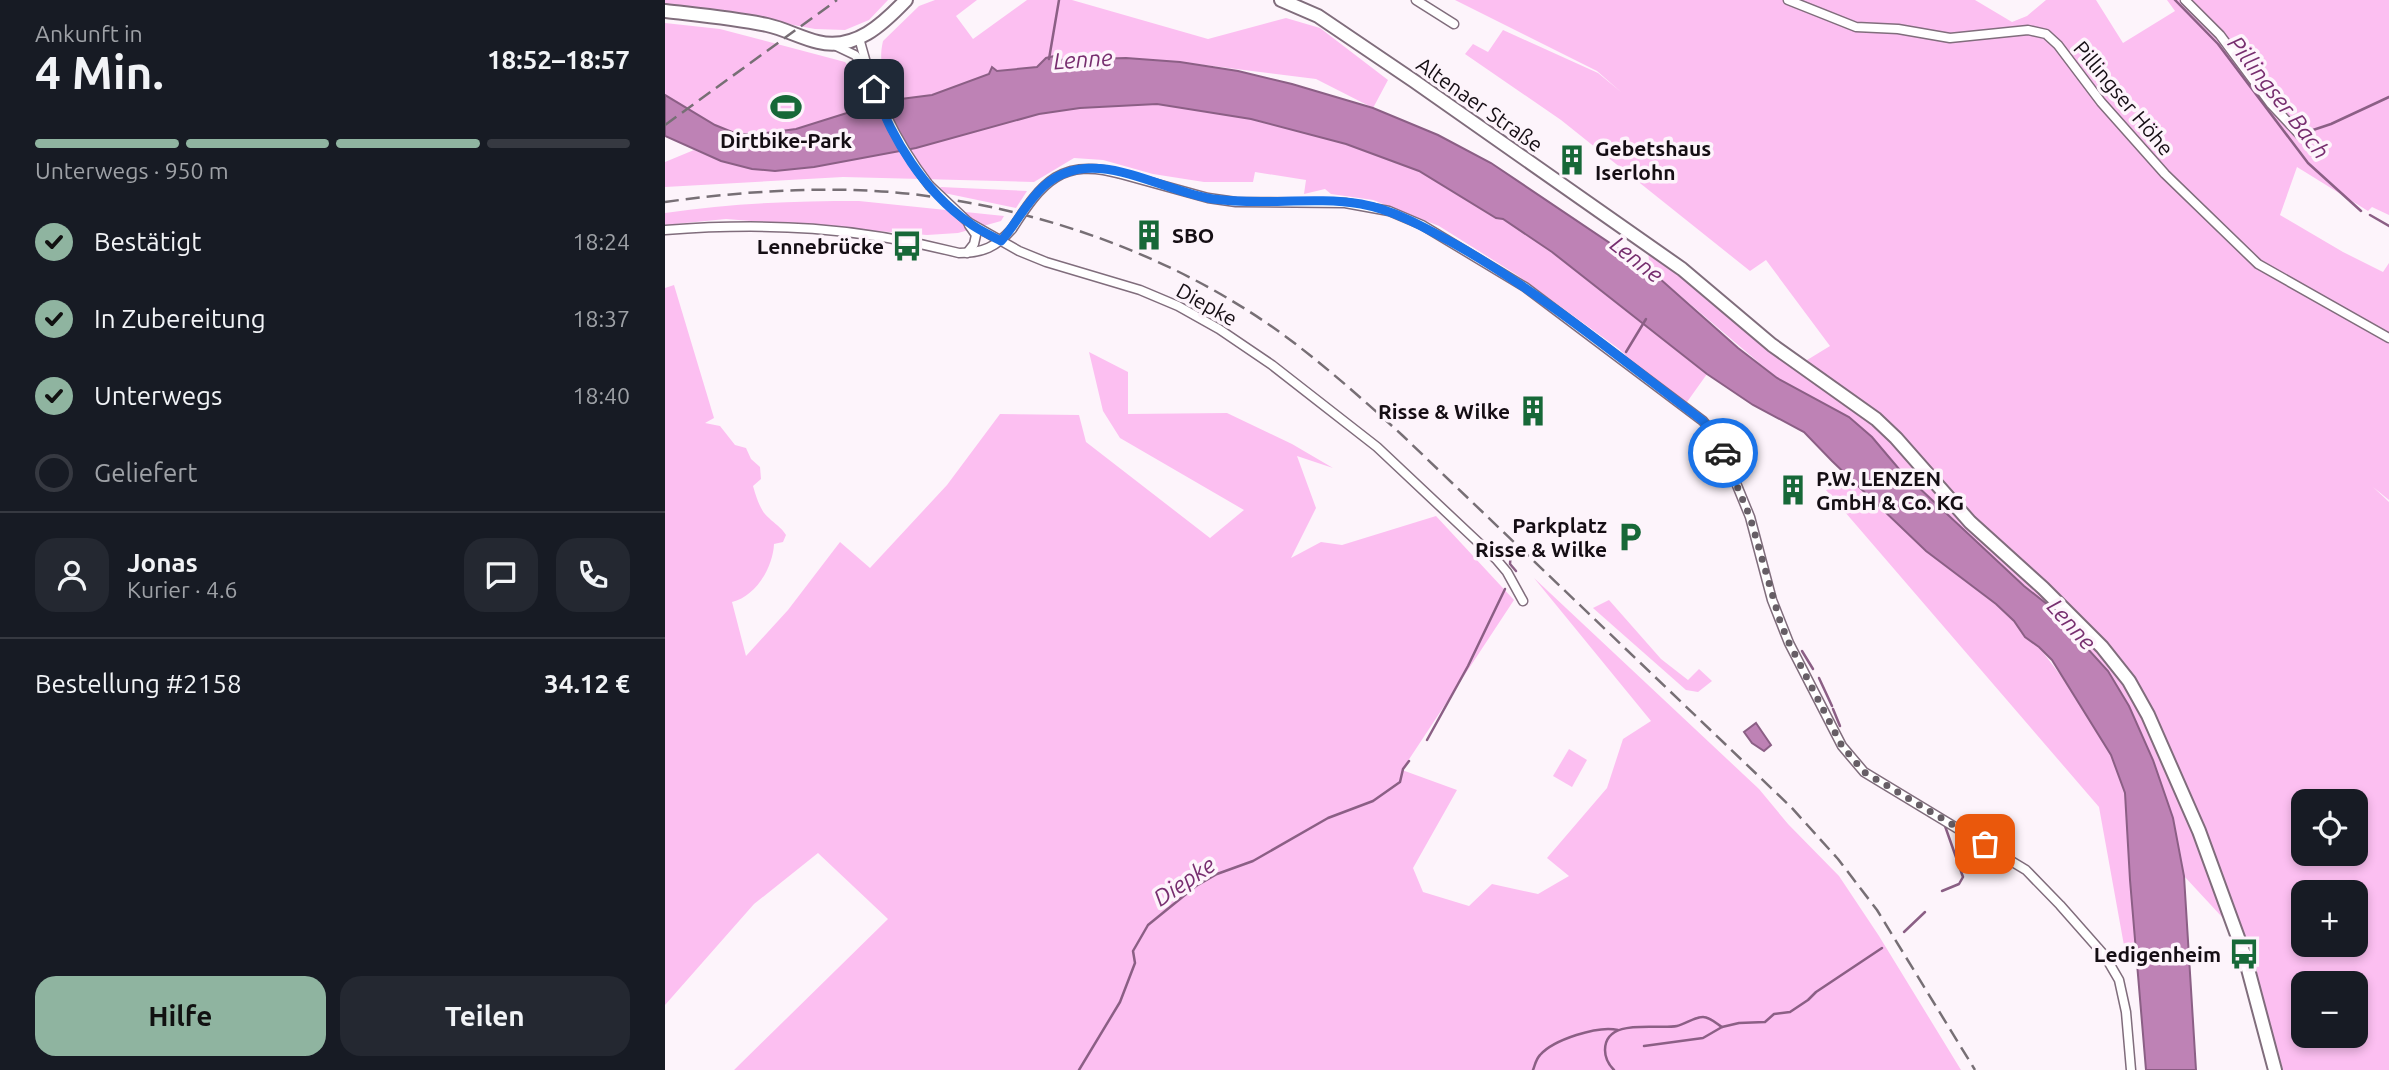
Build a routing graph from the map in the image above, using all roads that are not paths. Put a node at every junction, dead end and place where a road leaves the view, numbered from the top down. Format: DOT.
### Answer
graph roads {
  1 [pos="906,0"];
  2 [pos="1281,0"];
  3 [pos="1416,0"];
  4 [pos="1788,0"];
  5 [pos="2185,0"];
  6 [pos="665,11"];
  7 [pos="1454,24"];
  8 [pos="859,38"];
  9 [pos="830,43"];
  10 [pos="868,73"];
  11 [pos="2300,135"];
  12 [pos="968,222"];
  13 [pos="665,230"];
  14 [pos="1001,241"];
  15 [pos="967,253"];
  16 [pos="2389,338"];
  17 [pos="1523,601"];
  18 [pos="2131,1070"];
  19 [pos="2275,1070"];
  1 -- 8 [label="main road"];
  2 -- 19 [label="main road, Altenaer Straße"];
  3 -- 7 [label="street"];
  4 -- 16 [label="street, Pillingser Höhe"];
  5 -- 11 [label="street"];
  6 -- 9 [label="main road"];
  8 -- 9 [label="main road"];
  8 -- 10 [label="street, Diepke"];
  9 -- 10 [label="street, Diepke"];
  10 -- 12 [label="street, Diepke, bridge"];
  12 -- 14 [label="street, Diepke"];
  12 -- 15 [label="street"];
  13 -- 15 [label="street"];
  14 -- 15 [label="street"];
  14 -- 17 [label="street, Diepke"];
  14 -- 18 [label="street, bridge"];
}
